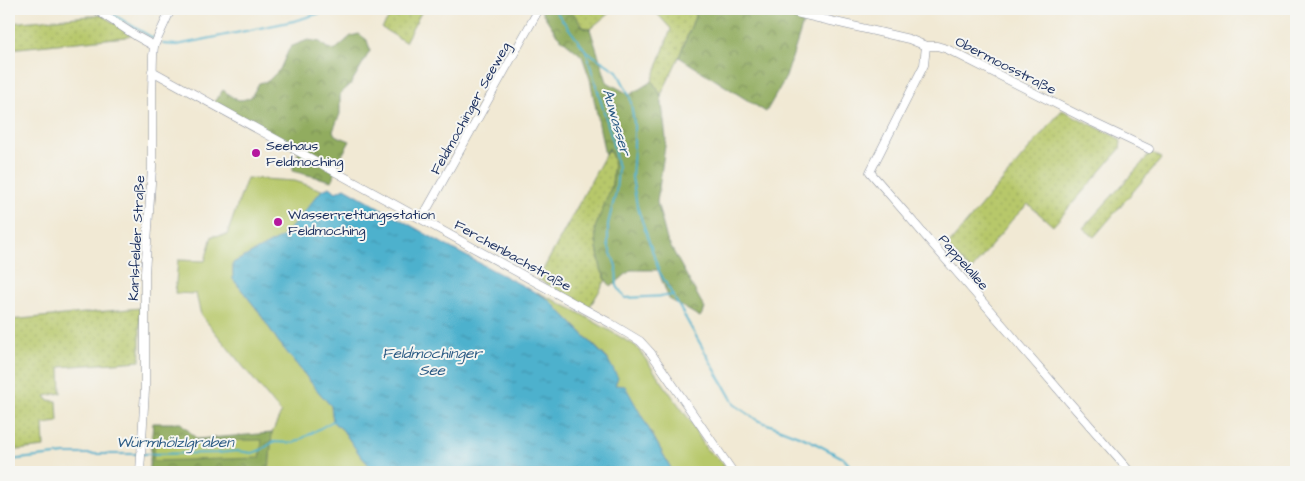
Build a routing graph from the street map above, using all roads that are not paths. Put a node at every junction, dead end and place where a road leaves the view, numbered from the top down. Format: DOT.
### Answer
graph roads {
  1 [pos="95,9"];
  2 [pos="172,9"];
  3 [pos="539,9"];
  4 [pos="788,9"];
  5 [pos="154,46"];
  6 [pos="926,46"];
  7 [pos="152,71"];
  8 [pos="1149,150"];
  9 [pos="422,218"];
  10 [pos="140,472"];
  11 [pos="733,472"];
  12 [pos="1130,472"];
  1 -- 5 [label="street"];
  2 -- 5 [label="street, Karlsfelder Straße"];
  3 -- 9 [label="street, Feldmochinger Seeweg"];
  4 -- 6 [label="street, Obermoosstraße"];
  5 -- 7 [label="street, Karlsfelder Straße"];
  6 -- 8 [label="street, Obermoosstraße"];
  6 -- 12 [label="street, Pappelallee"];
  7 -- 9 [label="street, Ferchenbachstraße"];
  7 -- 10 [label="street, Karlsfelder Straße"];
  9 -- 11 [label="street, Ferchenbachstraße"];
}
